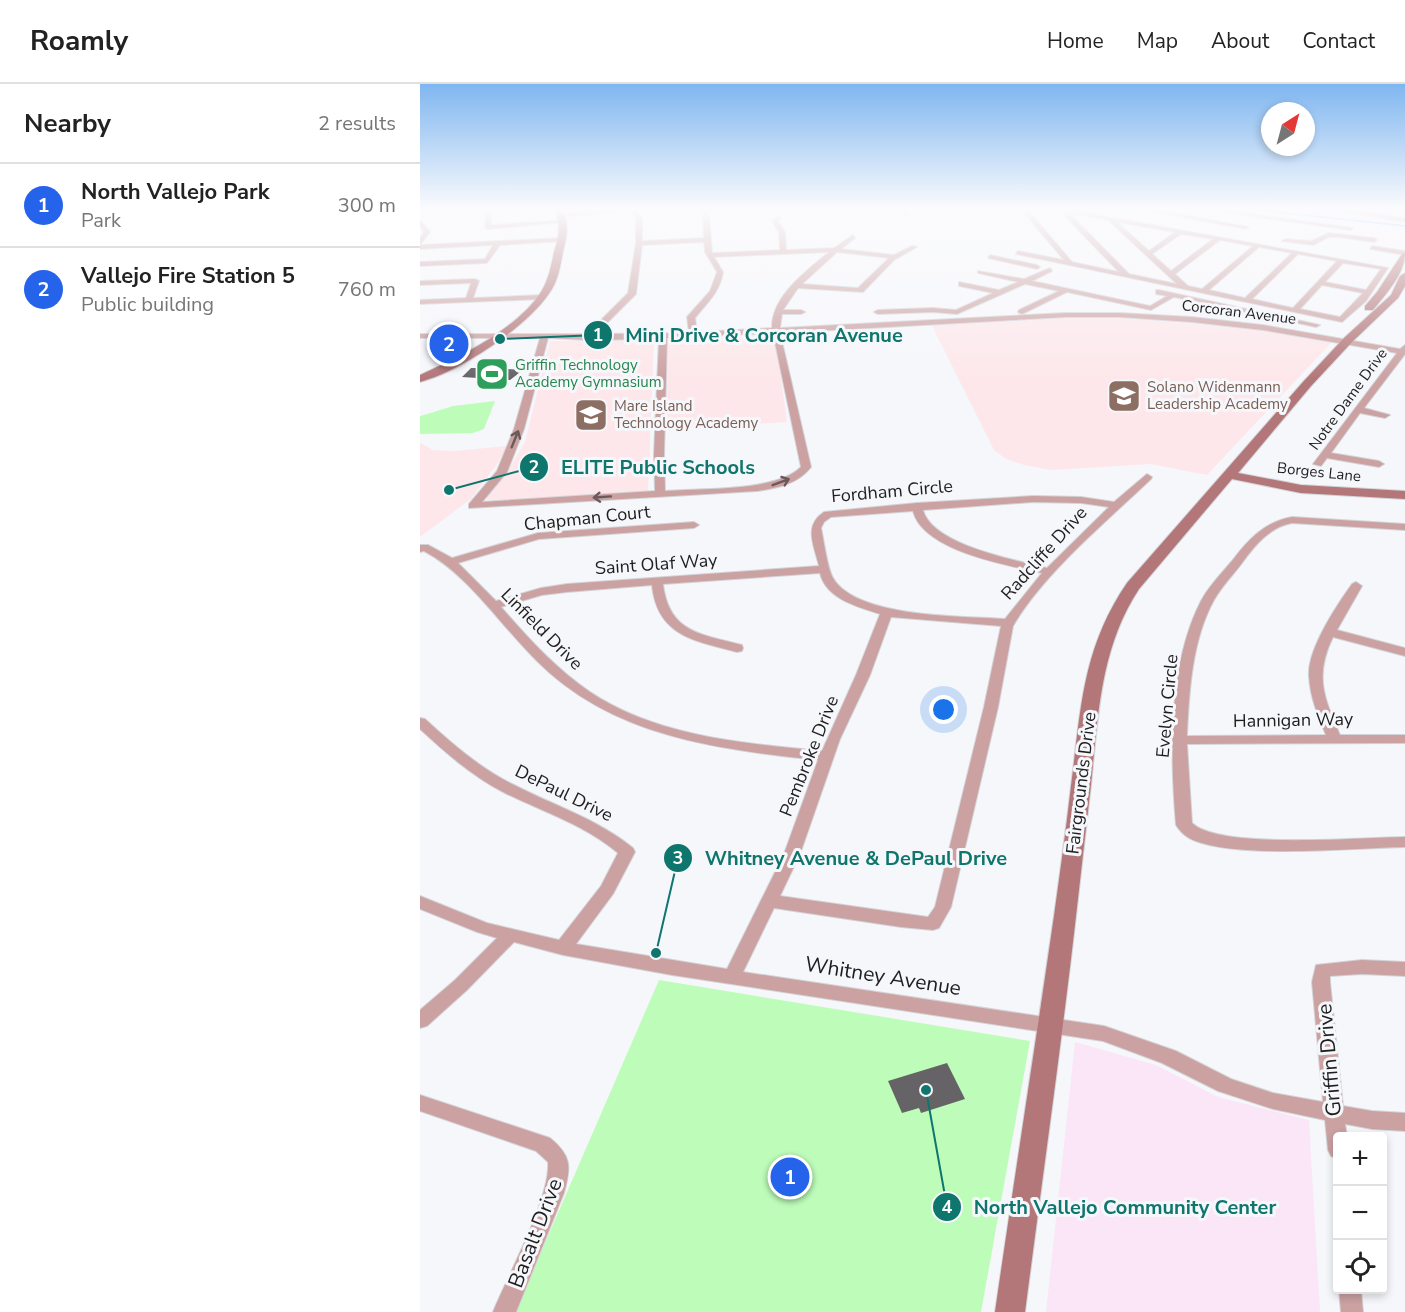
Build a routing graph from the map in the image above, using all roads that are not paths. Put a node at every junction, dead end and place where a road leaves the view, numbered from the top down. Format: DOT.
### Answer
graph roads {
  1 [pos="556,265"];
  2 [pos="636,265"];
  3 [pos="718,265"];
  4 [pos="818,265"];
  5 [pos="887,265"];
  6 [pos="1028,265"];
  7 [pos="1117,265"];
  8 [pos="1161,265"];
  9 [pos="1183,265"];
  10 [pos="1231,265"];
  11 [pos="1283,265"];
  12 [pos="1337,265"];
  13 [pos="1371,265"];
  14 [pos="1398,265"];
  15 [pos="1071,266"];
  16 [pos="1050,270"];
  17 [pos="980,272"];
  18 [pos="1061,272"];
  19 [pos="1171,274"];
  20 [pos="1405,276"];
  21 [pos="1128,277"];
  22 [pos="1025,281"];
  23 [pos="420,282"];
  24 [pos="1321,283"];
  25 [pos="962,284"];
  26 [pos="797,286"];
  27 [pos="1186,288"];
  28 [pos="1066,290"];
  29 [pos="1151,291"];
  30 [pos="1001,292"];
  31 [pos="1203,292"];
  32 [pos="1367,292"];
  33 [pos="1173,295"];
  34 [pos="542,297"];
  35 [pos="1108,299"];
  36 [pos="469,300"];
  37 [pos="1246,301"];
  38 [pos="420,302"];
  39 [pos="1212,303"];
  40 [pos="1089,309"];
  41 [pos="1295,310"];
  42 [pos="779,312"];
  43 [pos="801,312"];
  44 [pos="878,312"];
  45 [pos="1022,312"];
  46 [pos="1194,319"];
  47 [pos="1316,325"];
  48 [pos="777,330"];
  49 [pos="501,334"];
  50 [pos="1352,334"];
  51 [pos="693,335"];
  52 [pos="420,336"];
  53 [pos="544,337"];
  54 [pos="588,338"];
  55 [pos="663,340"];
  56 [pos="1404,350"];
  57 [pos="420,379"];
  58 [pos="1358,410"];
  59 [pos="1385,415"];
  60 [pos="1325,455"];
  61 [pos="1379,464"];
  62 [pos="1318,465"];
  63 [pos="1230,475"];
  64 [pos="1147,477"];
  65 [pos="660,493"];
  66 [pos="1405,495"];
  67 [pos="1114,505"];
  68 [pos="917,506"];
  69 [pos="694,525"];
  70 [pos="1405,527"];
  71 [pos="420,549"];
  72 [pos="450,562"];
  73 [pos="824,569"];
  74 [pos="1050,572"];
  75 [pos="657,582"];
  76 [pos="1356,586"];
  77 [pos="492,606"];
  78 [pos="887,612"];
  79 [pos="1009,623"];
  80 [pos="1332,633"];
  81 [pos="737,648"];
  82 [pos="1405,652"];
  83 [pos="420,722"];
  84 [pos="1405,738"];
  85 [pos="1335,739"];
  86 [pos="1181,740"];
  87 [pos="826,756"];
  88 [pos="1405,842"];
  89 [pos="770,901"];
  90 [pos="420,902"];
  91 [pos="510,934"];
  92 [pos="563,948"];
  93 [pos="1405,969"];
  94 [pos="732,977"];
  95 [pos="420,1021"];
  96 [pos="1050,1027"];
  97 [pos="420,1103"];
  98 [pos="1333,1111"];
  99 [pos="1405,1122"];
  100 [pos="1336,1132"];
  101 [pos="1350,1294"];
  102 [pos="504,1312"];
  103 [pos="1010,1312"];
  104 [pos="1352,1312"];
  1 -- 34 [label="main road"];
  2 -- 54 [label="street"];
  3 -- 51 [label="street"];
  4 -- 26 [label="street"];
  5 -- 26 [label="street"];
  6 -- 16 [label="street"];
  7 -- 21 [label="street"];
  8 -- 19 [label="street"];
  9 -- 19 [label="street"];
  10 -- 31 [label="street"];
  11 -- 37 [label="street"];
  12 -- 24 [label="street"];
  13 -- 32 [label="street"];
  14 -- 50 [label="main road"];
  15 -- 21 [label="street"];
  16 -- 18 [label="street"];
  16 -- 22 [label="street"];
  17 -- 22 [label="street"];
  19 -- 27 [label="street"];
  20 -- 50 [label="main road"];
  21 -- 27 [label="street"];
  22 -- 28 [label="street"];
  22 -- 30 [label="street"];
  23 -- 36 [label="street"];
  24 -- 32 [label="street"];
  24 -- 41 [label="street"];
  25 -- 30 [label="street"];
  26 -- 42 [label="street"];
  27 -- 31 [label="street"];
  28 -- 35 [label="street"];
  28 -- 45 [label="street"];
  29 -- 33 [label="street"];
  30 -- 44 [label="street"];
  31 -- 37 [label="street"];
  32 -- 41 [label="street"];
  33 -- 35 [label="street"];
  33 -- 39 [label="street"];
  34 -- 36 [label="street"];
  34 -- 49 [label="main road"];
  35 -- 40 [label="street"];
  36 -- 38 [label="street"];
  37 -- 41 [label="street"];
  39 -- 46 [label="street"];
  39 -- 47 [label="street"];
  42 -- 43 [label="street"];
  42 -- 48 [label="street"];
  46 -- 48 [label="street, Corcoran Avenue"];
  46 -- 50 [label="street, Corcoran Avenue"];
  48 -- 51 [label="street, Corcoran Avenue"];
  65 -- 48 [label="street, one-way"];
  49 -- 52 [label="street, Corcoran Avenue"];
  49 -- 53 [label="street, Corcoran Avenue"];
  49 -- 57 [label="main road"];
  50 -- 56 [label="street, Corcoran Avenue"];
  50 -- 63 [label="main road, Fairgrounds Drive"];
  51 -- 55 [label="street, Corcoran Avenue"];
  53 -- 54 [label="street, Corcoran Avenue"];
  65 -- 53 [label="street, one-way"];
  54 -- 55 [label="street, Corcoran Avenue"];
  55 -- 65 [label="street"];
  56 -- 58 [label="street, Notre Dame Drive"];
  58 -- 59 [label="street"];
  58 -- 60 [label="street, Notre Dame Drive"];
  60 -- 61 [label="street"];
  60 -- 62 [label="street, Notre Dame Drive"];
  63 -- 66 [label="main road, Borges Lane"];
  63 -- 96 [label="main road, Fairgrounds Drive"];
  64 -- 67 [label="street, Radcliffe Drive"];
  67 -- 68 [label="street, Fordham Circle"];
  67 -- 74 [label="street, Radcliffe Drive"];
  68 -- 73 [label="street, Fordham Circle"];
  68 -- 74 [label="street"];
  69 -- 72 [label="street, Chapman Court"];
  70 -- 86 [label="street, Evelyn Circle"];
  71 -- 72 [label="street, Linfield Drive"];
  72 -- 77 [label="street, Linfield Drive"];
  73 -- 75 [label="street, Saint Olaf Way"];
  73 -- 78 [label="street, Fordham Circle"];
  74 -- 79 [label="street, Radcliffe Drive"];
  75 -- 77 [label="street, Saint Olaf Way"];
  75 -- 81 [label="street"];
  76 -- 80 [label="street"];
  77 -- 87 [label="street, Linfield Drive"];
  78 -- 79 [label="street, Fordham Circle"];
  78 -- 87 [label="street, Pembroke Drive"];
  79 -- 89 [label="street, Radcliffe Drive"];
  80 -- 82 [label="street"];
  80 -- 85 [label="street"];
  83 -- 92 [label="street, DePaul Drive"];
  84 -- 85 [label="street, Hannigan Way"];
  85 -- 86 [label="street, Hannigan Way"];
  86 -- 88 [label="street, Evelyn Circle"];
  87 -- 89 [label="street, Pembroke Drive"];
  89 -- 94 [label="street, Pembroke Drive"];
  90 -- 91 [label="street, Whitney Avenue"];
  91 -- 92 [label="street, Whitney Avenue"];
  91 -- 95 [label="street"];
  92 -- 94 [label="street, Whitney Avenue"];
  93 -- 98 [label="street, Griffin Drive"];
  94 -- 96 [label="street, Whitney Avenue"];
  96 -- 98 [label="street, Whitney Avenue"];
  96 -- 103 [label="main road, Fairgrounds Drive"];
  97 -- 102 [label="street, Basalt Drive"];
  98 -- 99 [label="street, Whitney Avenue"];
  98 -- 100 [label="street, Griffin Drive"];
  101 -- 104 [label="street"];
}
